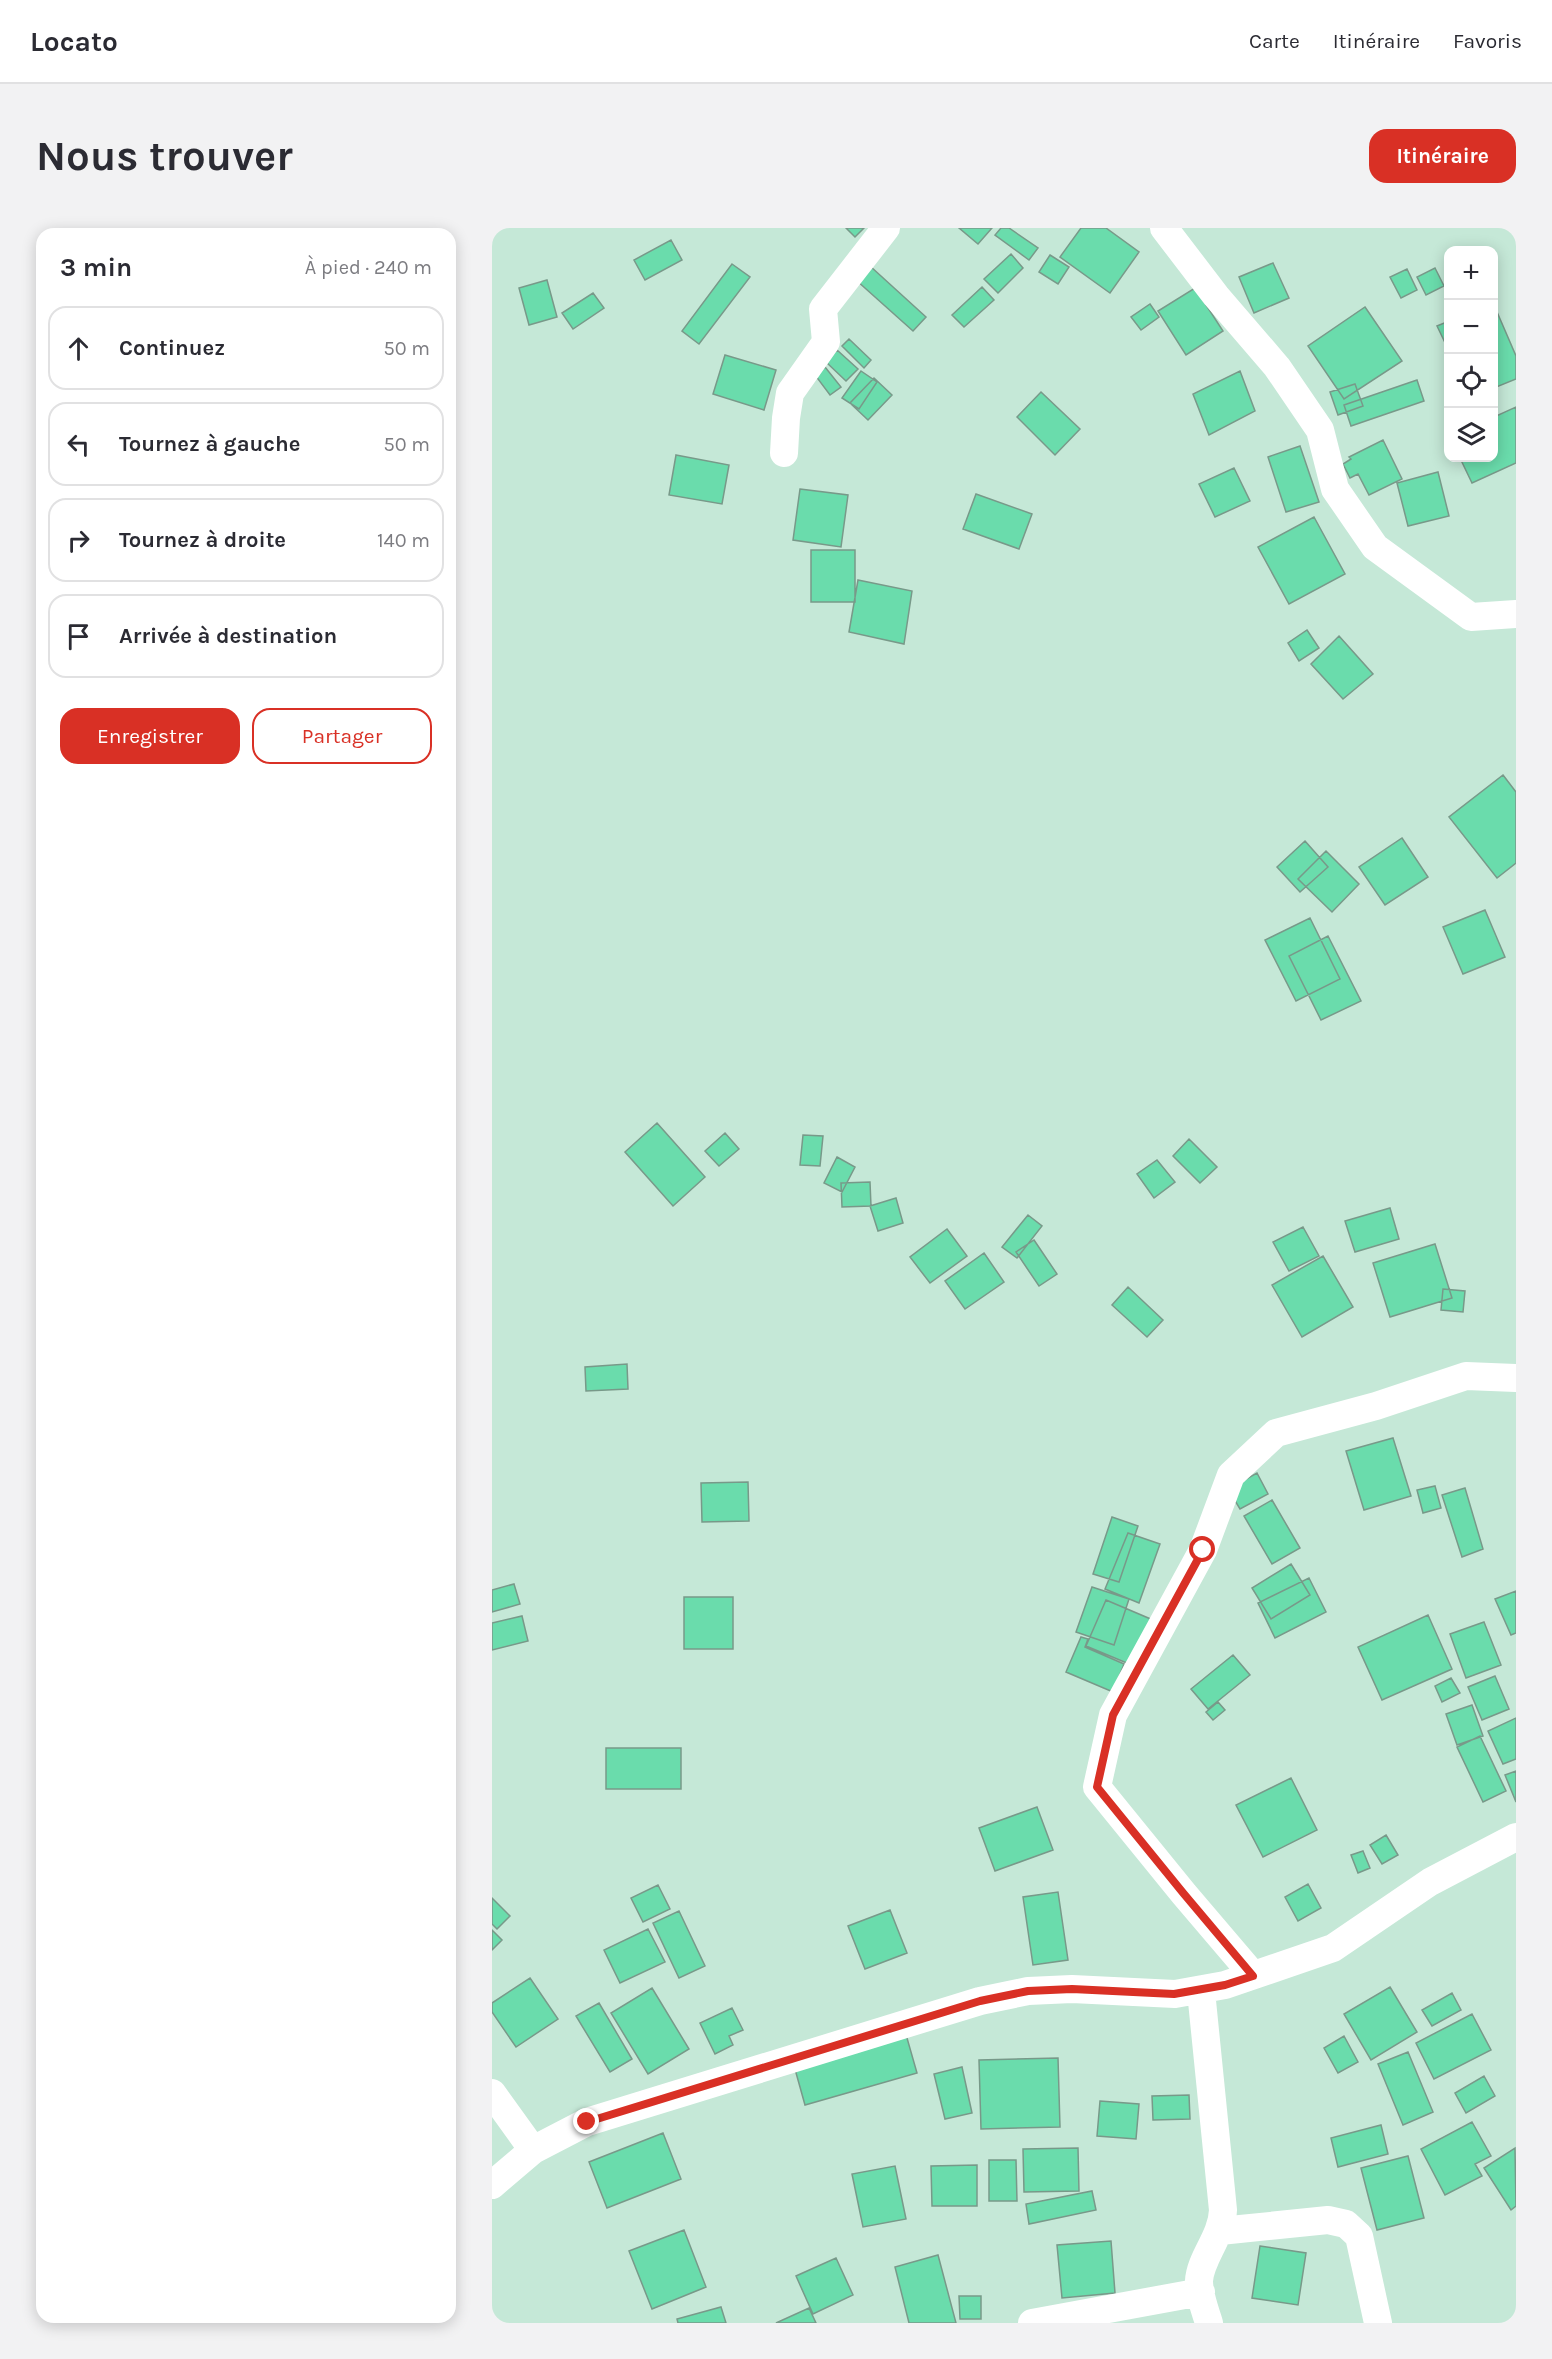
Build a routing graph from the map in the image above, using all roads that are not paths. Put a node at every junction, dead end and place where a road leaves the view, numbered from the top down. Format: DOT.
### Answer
graph roads {
  1 [pos="886,228"];
  2 [pos="1164,228"];
  3 [pos="784,453"];
  4 [pos="1516,614"];
  5 [pos="1516,1378"];
  6 [pos="1516,1837"];
  7 [pos="1253,1976"];
  8 [pos="1201,1991"];
  9 [pos="492,2093"];
  10 [pos="532,2150"];
  11 [pos="492,2185"];
  12 [pos="1220,2231"];
  13 [pos="1201,2292"];
  14 [pos="1032,2323"];
  15 [pos="1209,2323"];
  16 [pos="1378,2323"];
  1 -- 3 [label="street"];
  2 -- 4 [label="street"];
  5 -- 7 [label="street"];
  6 -- 7 [label="street"];
  7 -- 8 [label="street"];
  8 -- 10 [label="street"];
  8 -- 12 [label="street"];
  9 -- 10 [label="street"];
  10 -- 11 [label="street"];
  12 -- 13 [label="street"];
  12 -- 16 [label="street"];
  13 -- 14 [label="street"];
  13 -- 15 [label="street"];
}
